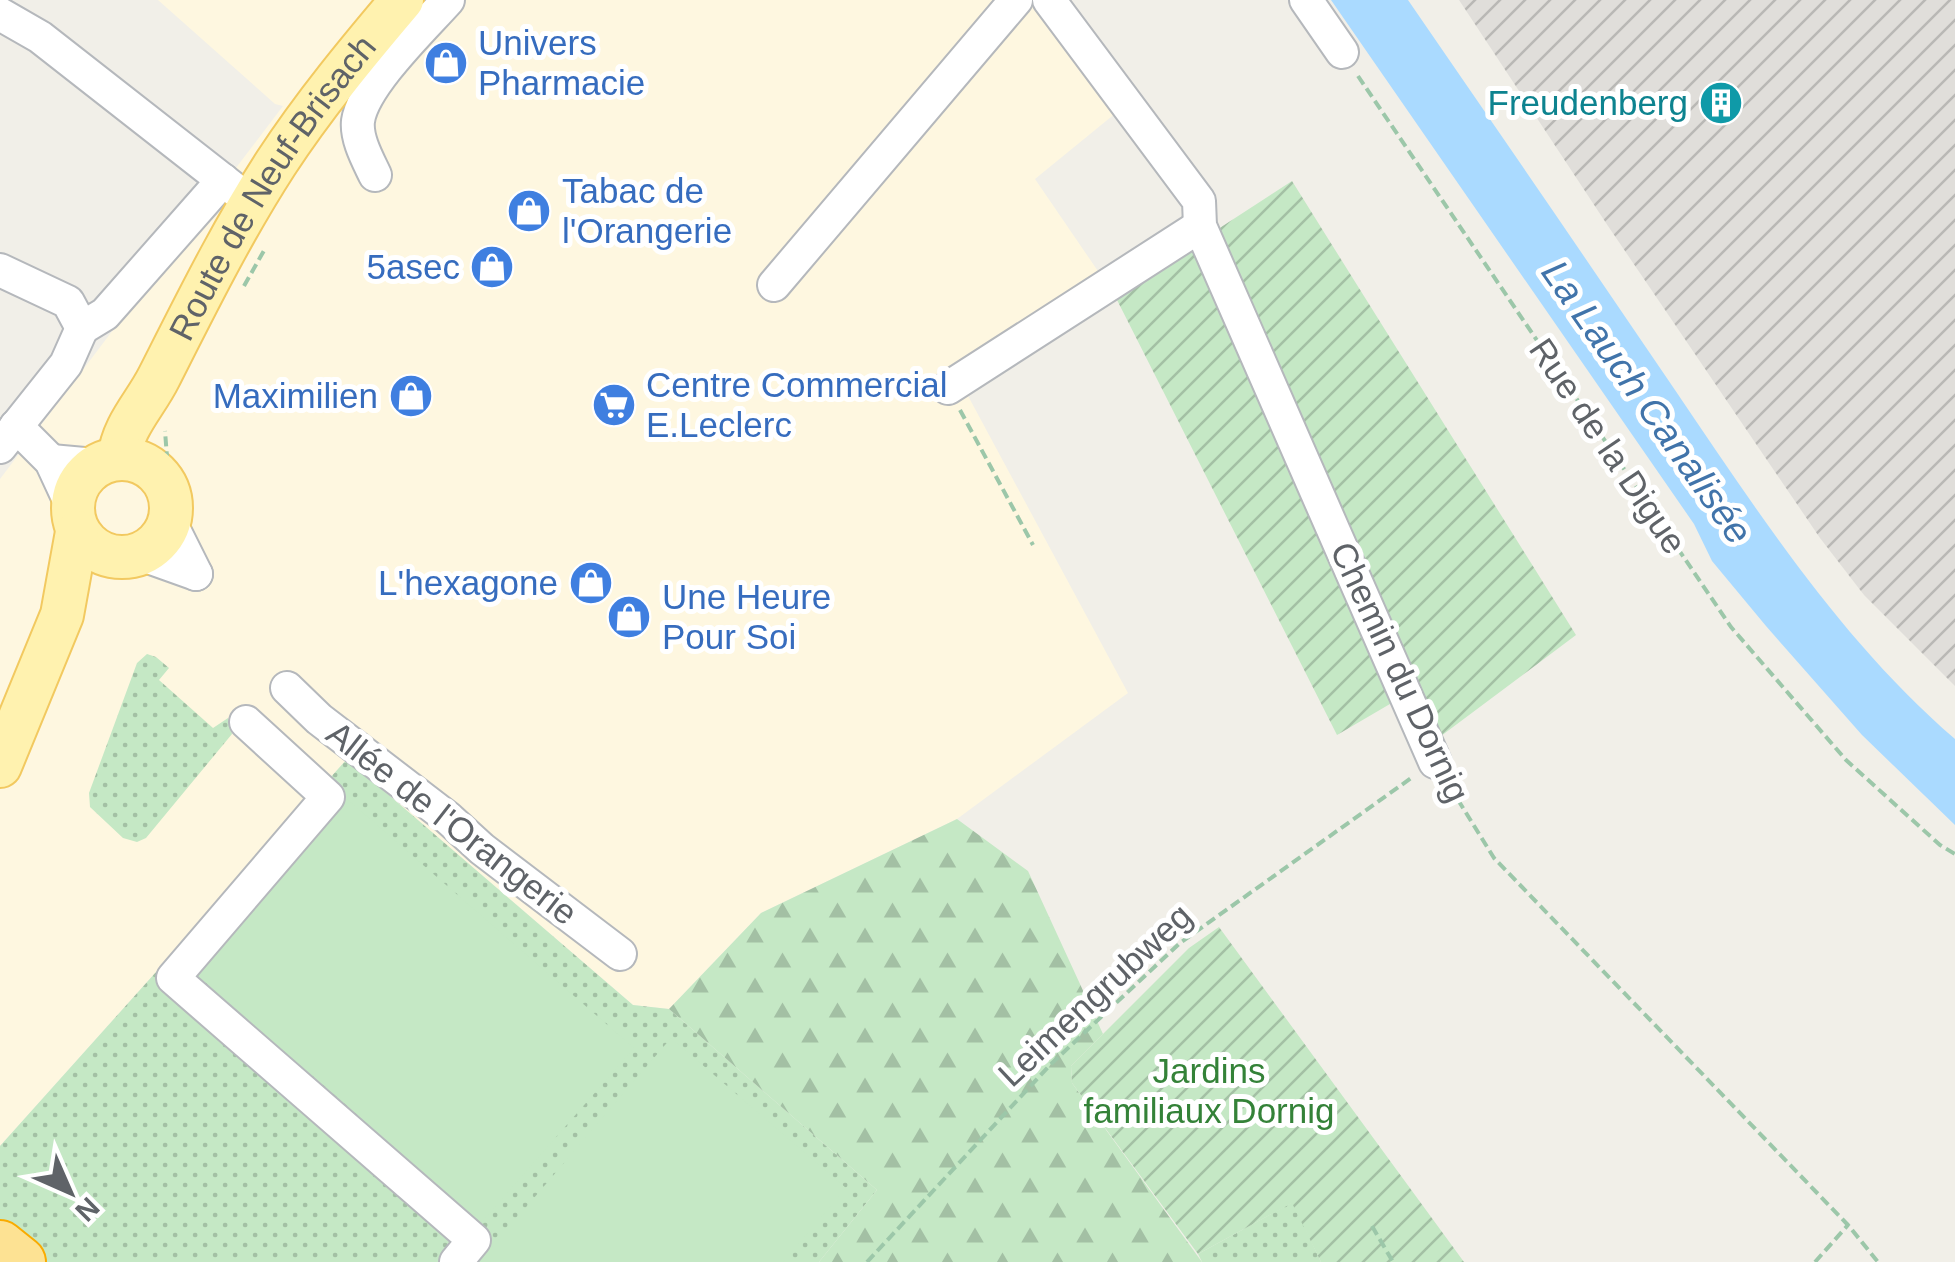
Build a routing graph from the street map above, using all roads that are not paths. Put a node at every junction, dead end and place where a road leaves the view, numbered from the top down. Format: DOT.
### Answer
graph roads {
  1 [pos="402,0"];
  2 [pos="448,0"];
  3 [pos="1016,0"];
  4 [pos="1049,0"];
  5 [pos="1306,0"];
  6 [pos="0,14"];
  7 [pos="1342,52"];
  8 [pos="375,175"];
  9 [pos="238,191"];
  10 [pos="1200,226"];
  11 [pos="0,270"];
  12 [pos="774,285"];
  13 [pos="82,328"];
  14 [pos="157,382"];
  15 [pos="948,388"];
  16 [pos="8,437"];
  17 [pos="51,461"];
  18 [pos="107,461"];
  19 [pos="160,475"];
  20 [pos="74,518"];
  21 [pos="134,556"];
  22 [pos="62,616"];
  23 [pos="286,688"];
  24 [pos="246,722"];
  25 [pos="1435,762"];
  26 [pos="0,766"];
  27 [pos="620,954"];
  28 [pos="0,1246"];
  29 [pos="20,1262"];
  30 [pos="456,1262"];
  1 -- 9 [label="main road, Route de Neuf-Brisach"];
  2 -- 8 [label="street"];
  3 -- 12 [label="street"];
  4 -- 10 [label="street, Chemin du Dornig"];
  5 -- 7 [label="street"];
  6 -- 9 [label="street"];
  9 -- 13 [label="street"];
  9 -- 14 [label="main road, Route de Neuf-Brisach"];
  10 -- 15 [label="street"];
  10 -- 25 [label="street, Chemin du Dornig"];
  11 -- 13 [label="street"];
  13 -- 16 [label="street"];
  14 -- 18 [label="main road, Route de Neuf-Brisach"];
  14 -- 19 [label="main road, Route de Neuf-Brisach"];
  16 -- 17 [label="street"];
  17 -- 18 [label="street"];
  17 -- 20 [label="street"];
  18 -- 19 [label="main road"];
  18 -- 20 [label="main road"];
  19 -- 21 [label="main road"];
  20 -- 21 [label="main road"];
  20 -- 22 [label="main road"];
  21 -- 22 [label="main road"];
  22 -- 26 [label="main road"];
  23 -- 27 [label="street, Allée de l'Orangerie"];
  24 -- 30 [label="street"];
  28 -- 29 [label="highway"];
}
